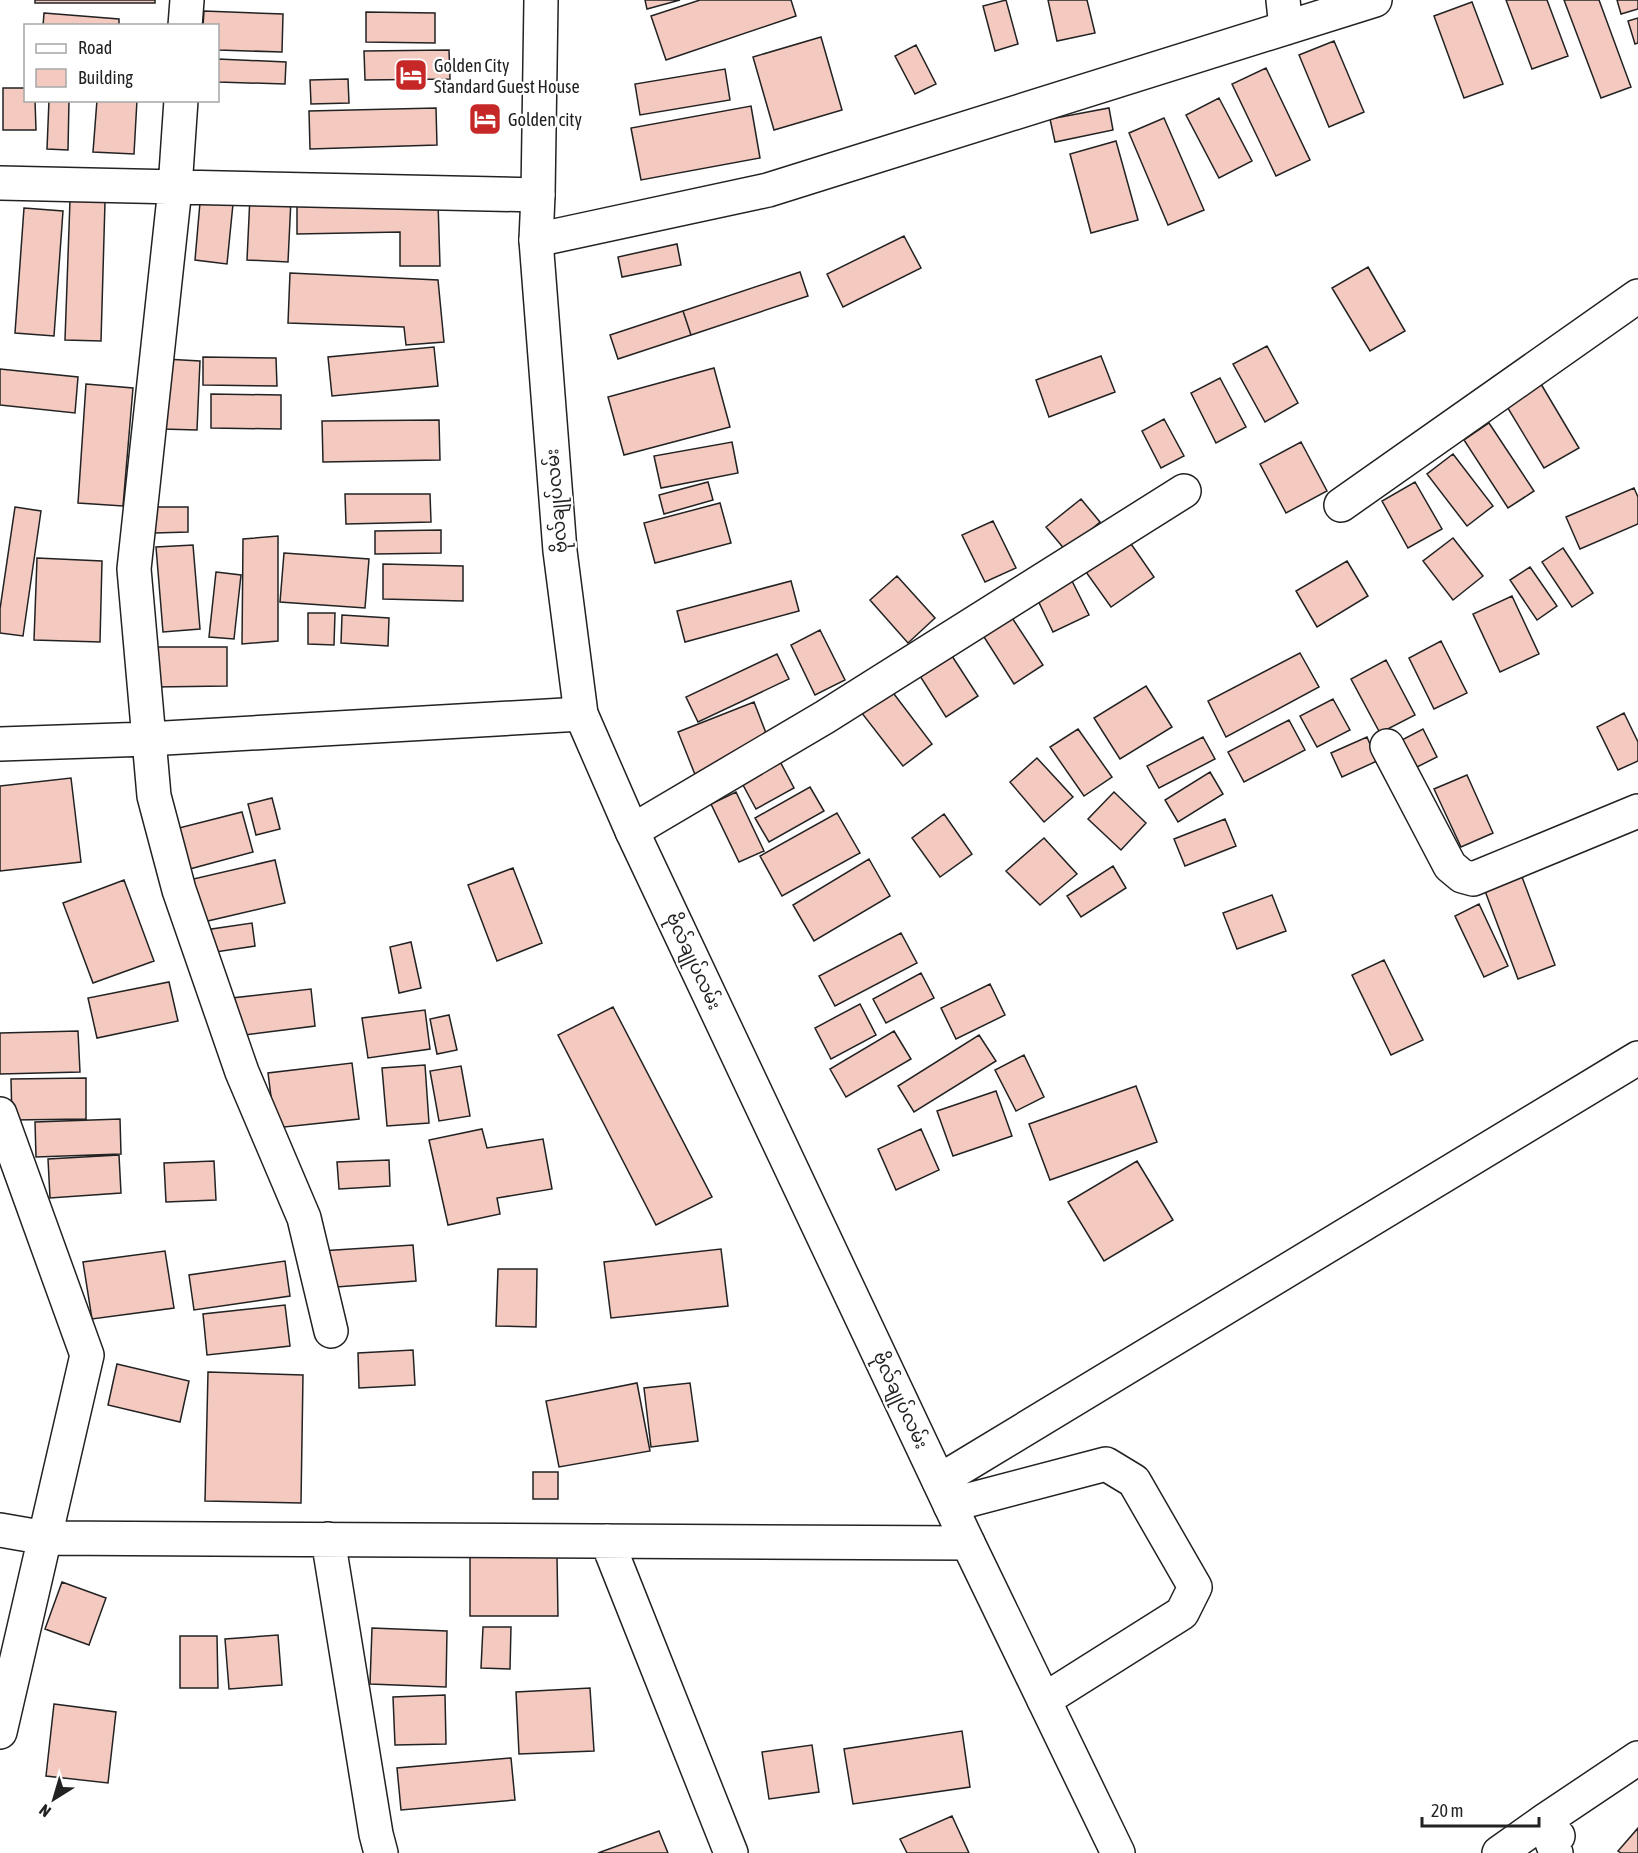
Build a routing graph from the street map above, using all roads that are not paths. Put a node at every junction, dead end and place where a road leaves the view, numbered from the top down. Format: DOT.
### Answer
graph roads {
  1 [pos="187,0"];
  2 [pos="541,0"];
  3 [pos="1375,0"];
  4 [pos="1284,14"];
  5 [pos="185,24"];
  6 [pos="181,102"];
  7 [pos="0,183"];
  8 [pos="175,188"];
  9 [pos="538,195"];
  10 [pos="536,240"];
  11 [pos="1638,297"];
  12 [pos="1185,491"];
  13 [pos="1341,505"];
  14 [pos="581,714"];
  15 [pos="148,739"];
  16 [pos="0,744"];
  17 [pos="1387,746"];
  18 [pos="1638,811"];
  19 [pos="632,831"];
  20 [pos="1638,1058"];
  21 [pos="0,1114"];
  22 [pos="10,1165"];
  23 [pos="331,1331"];
  24 [pos="945,1493"];
  25 [pos="0,1530"];
  26 [pos="46,1538"];
  27 [pos="328,1539"];
  28 [pos="607,1541"];
  29 [pos="968,1543"];
  30 [pos="1044,1700"];
  31 [pos="0,1732"];
  32 [pos="1638,1758"];
  33 [pos="1544,1821"];
  34 [pos="381,1853"];
  35 [pos="731,1853"];
  36 [pos="1118,1853"];
  37 [pos="1499,1853"];
  38 [pos="1556,1853"];
  39 [pos="1573,1853"];
  1 -- 5 [label="street"];
  2 -- 9 [label="street, ဗိုလ်ချုပ်လမ်း"];
  3 -- 4 [label="street"];
  4 -- 10 [label="street"];
  6 -- 8 [label="street"];
  7 -- 8 [label="street"];
  8 -- 9 [label="street"];
  8 -- 15 [label="street"];
  9 -- 10 [label="street, ဗိုလ်ချုပ်လမ်း"];
  10 -- 14 [label="street, ဗိုလ်ချုပ်လမ်း"];
  11 -- 13 [label="street"];
  12 -- 19 [label="street"];
  14 -- 15 [label="street"];
  14 -- 19 [label="street, ဗိုလ်ချုပ်လမ်း"];
  15 -- 16 [label="street"];
  15 -- 23 [label="street"];
  17 -- 18 [label="street"];
  19 -- 24 [label="street, ဗိုလ်ချုပ်လမ်း"];
  20 -- 24 [label="street"];
  21 -- 22 [label="street"];
  22 -- 26 [label="street"];
  24 -- 29 [label="street, ဗိုလ်ချုပ်လမ်း"];
  24 -- 30 [label="street"];
  25 -- 26 [label="street"];
  26 -- 27 [label="street"];
  26 -- 31 [label="street"];
  27 -- 28 [label="street"];
  27 -- 34 [label="street"];
  28 -- 29 [label="street"];
  28 -- 35 [label="street"];
  29 -- 30 [label="street, ဗိုလ်ချုပ်လမ်း"];
  30 -- 36 [label="street, ဗိုလ်ချုပ်လမ်း"];
  32 -- 33 [label="street"];
  33 -- 37 [label="street"];
  33 -- 38 [label="street"];
  33 -- 39 [label="street"];
}
